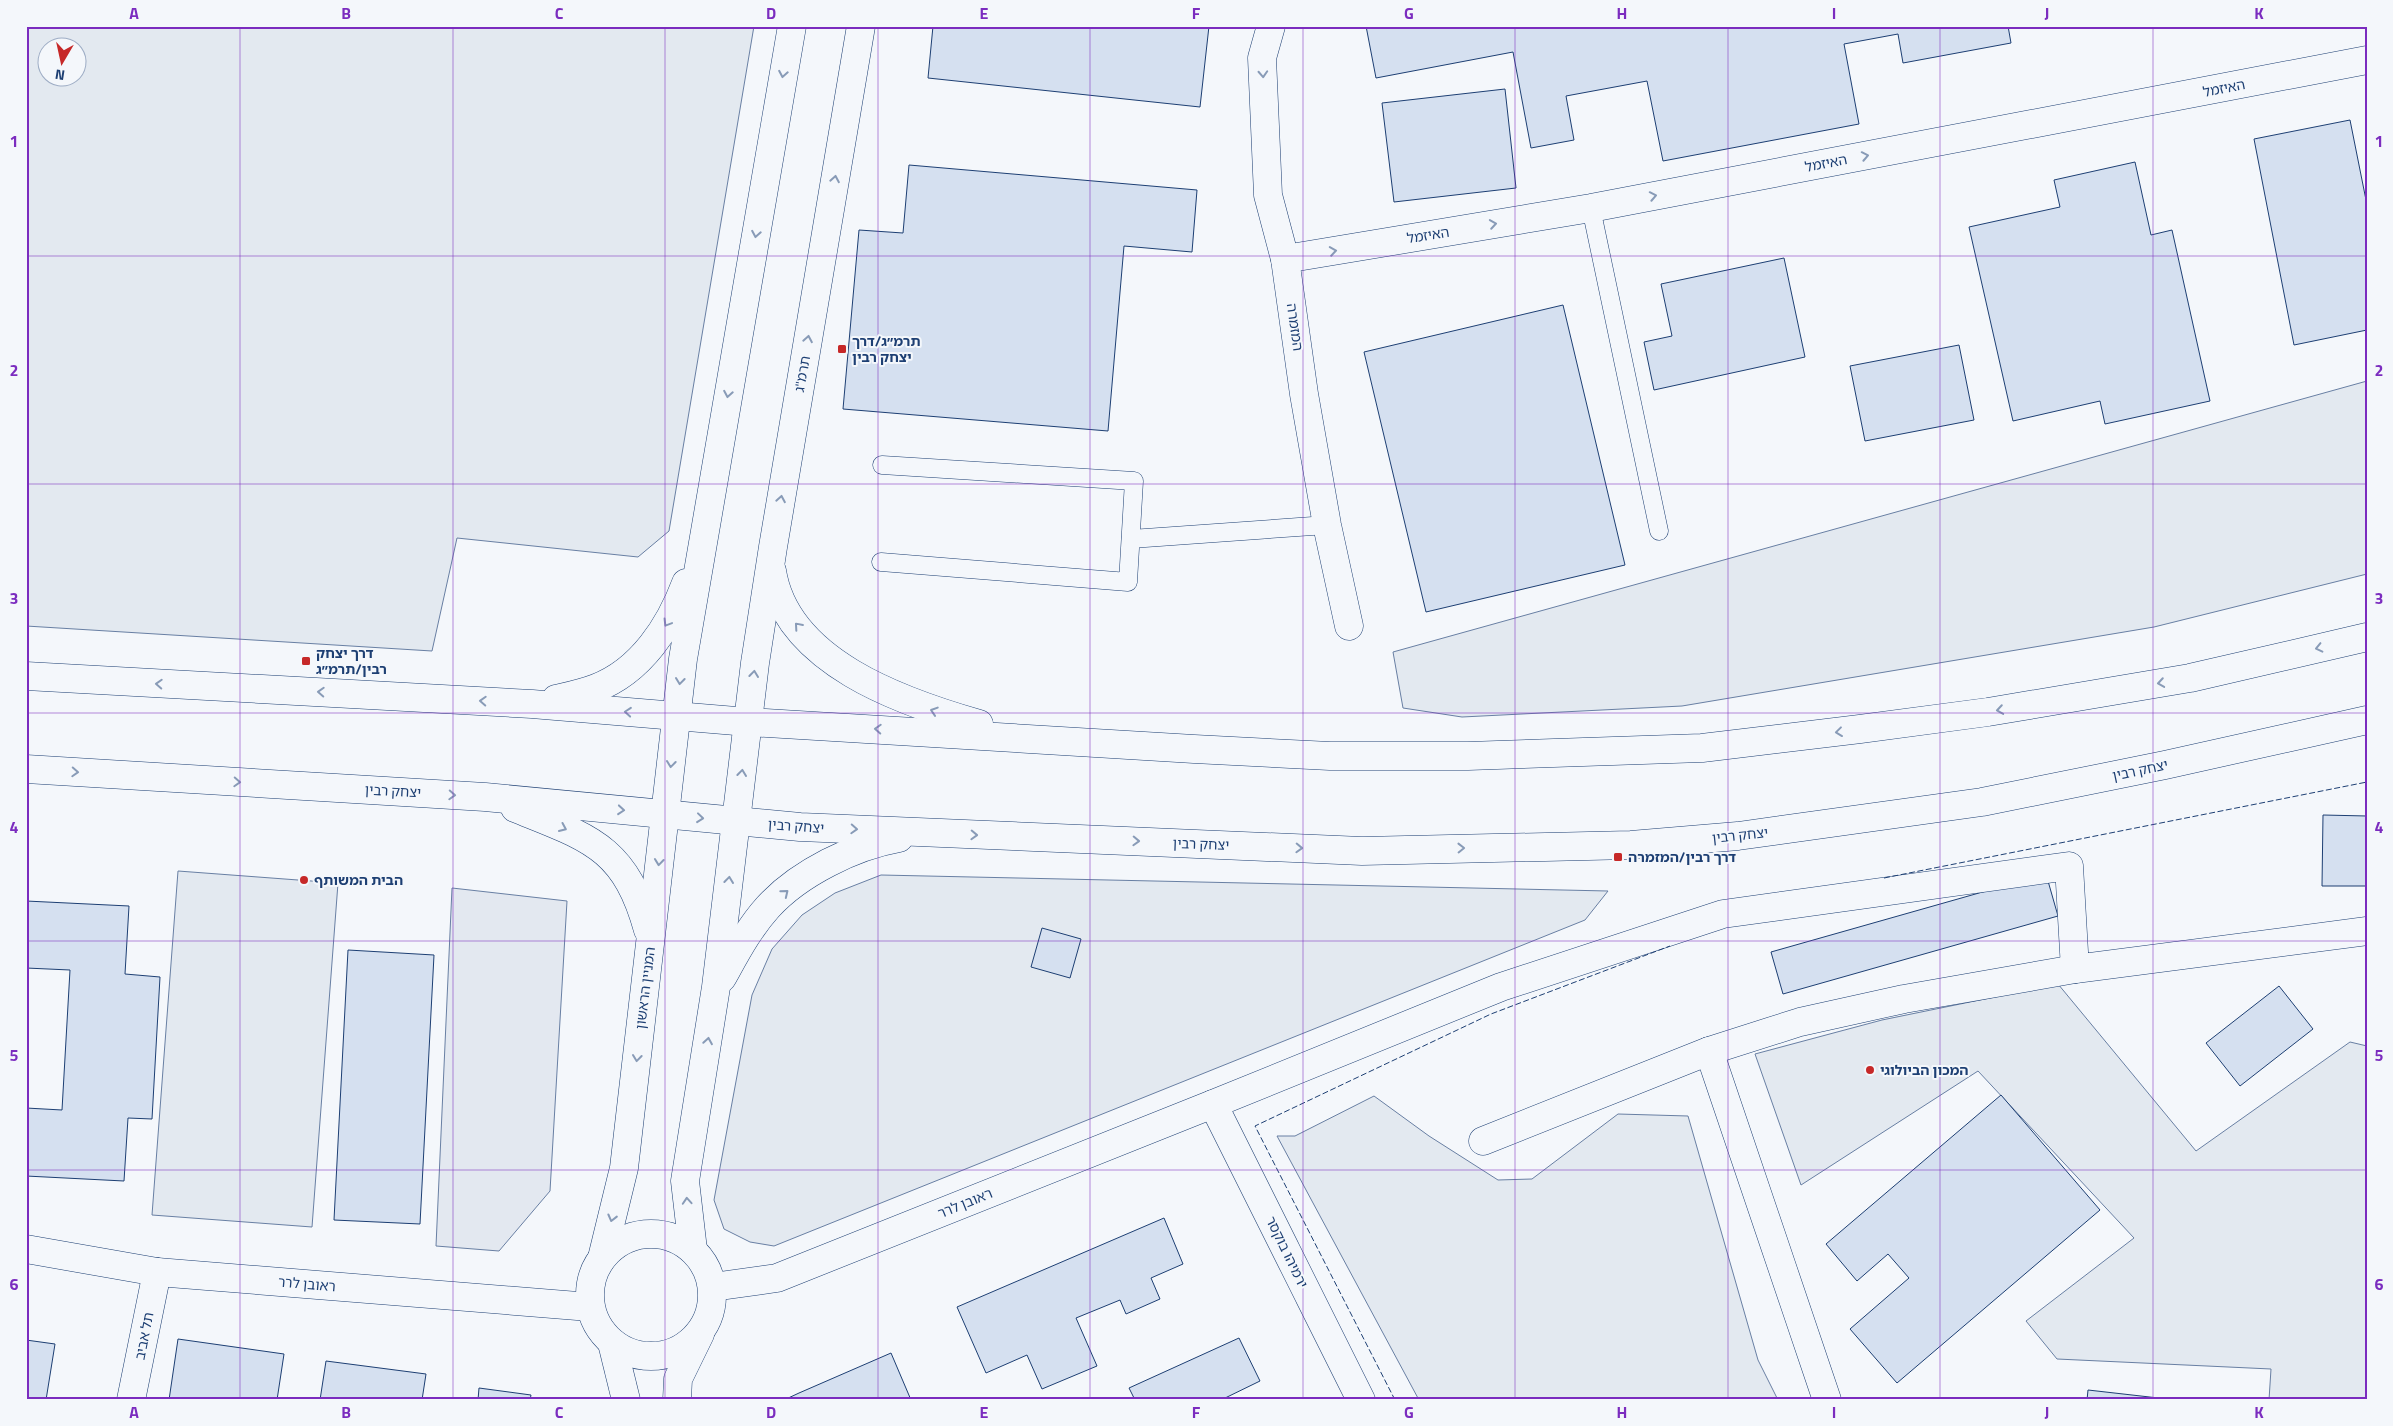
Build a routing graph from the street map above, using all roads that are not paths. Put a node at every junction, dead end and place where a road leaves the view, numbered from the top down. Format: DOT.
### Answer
graph roads {
  1 [pos="792,26"];
  2 [pos="861,26"];
  3 [pos="1271,26"];
  4 [pos="2367,60"];
  5 [pos="1591,208"];
  6 [pos="1285,259"];
  7 [pos="882,465"];
  8 [pos="707,512"];
  9 [pos="1327,525"];
  10 [pos="1659,530"];
  11 [pos="1131,539"];
  12 [pos="773,547"];
  13 [pos="882,562"];
  14 [pos="1349,626"];
  15 [pos="2367,637"];
  16 [pos="26,676"];
  17 [pos="532,704"];
  18 [pos="676,715"];
  19 [pos="2367,720"];
  20 [pos="748,722"];
  21 [pos="1049,739"];
  22 [pos="26,769"];
  23 [pos="485,797"];
  24 [pos="665,814"];
  25 [pos="735,822"];
  26 [pos="925,832"];
  27 [pos="2367,931"];
  28 [pos="650,940"];
  29 [pos="2076,970"];
  30 [pos="716,988"];
  31 [pos="1709,1051"];
  32 [pos="1213,1104"];
  33 [pos="1483,1141"];
  34 [pos="26,1249"];
  35 [pos="693,1250"];
  36 [pos="602,1258"];
  37 [pos="157,1272"];
  38 [pos="713,1287"];
  39 [pos="590,1306"];
  40 [pos="703,1329"];
  41 [pos="612,1343"];
  42 [pos="131,1400"];
  43 [pos="626,1400"];
  44 [pos="677,1400"];
  45 [pos="1361,1400"];
  46 [pos="1826,1400"];
  1 -- 8 [label="street, one-way"];
  12 -- 2 [label="street, תרמ\"ג, one-way"];
  3 -- 6 [label="street, המזמרה, one-way"];
  5 -- 4 [label="street, האיזמל, one-way"];
  6 -- 5 [label="street, האיזמל, one-way"];
  5 -- 10 [label="lane"];
  6 -- 9 [label="street, המזמרה"];
  7 -- 11 [label="lane"];
  8 -- 17 [label="street, one-way"];
  8 -- 18 [label="street, one-way"];
  9 -- 11 [label="lane"];
  9 -- 14 [label="street, המזמרה"];
  11 -- 13 [label="lane"];
  20 -- 12 [label="street, תרמ\"ג, one-way"];
  21 -- 12 [label="street, one-way"];
  15 -- 21 [label="street, one-way"];
  17 -- 16 [label="street, one-way"];
  18 -- 17 [label="street, one-way"];
  18 -- 20 [label="street"];
  18 -- 24 [label="street, המניין הראשון, one-way"];
  26 -- 19 [label="street, יצחק רבין, one-way"];
  21 -- 20 [label="street, one-way"];
  25 -- 20 [label="street, one-way"];
  22 -- 23 [label="street, יצחק רבין, one-way"];
  23 -- 24 [label="street, יצחק רבין, one-way"];
  23 -- 28 [label="street, one-way"];
  24 -- 25 [label="street, יצחק רבין, one-way"];
  24 -- 28 [label="street, המניין הראשון, one-way"];
  25 -- 26 [label="street, יצחק רבין, one-way"];
  30 -- 25 [label="street, one-way"];
  30 -- 26 [label="street, one-way"];
  27 -- 29 [label="street"];
  28 -- 36 [label="street, המניין הראשון, one-way"];
  29 -- 31 [label="street"];
  29 -- 32 [label="street, ראובן לרר"];
  35 -- 30 [label="street, one-way"];
  31 -- 33 [label="street"];
  31 -- 46 [label="street"];
  32 -- 38 [label="street, ראובן לרר"];
  32 -- 45 [label="street, ירמיהו בוקסר"];
  34 -- 37 [label="street, ראובן לרר"];
  35 -- 36 [label="street"];
  35 -- 38 [label="street"];
  36 -- 39 [label="street"];
  37 -- 39 [label="street, ראובן לרר"];
  37 -- 42 [label="street, תל אביב"];
  38 -- 40 [label="street"];
  39 -- 41 [label="street"];
  40 -- 41 [label="street"];
  40 -- 44 [label="street"];
  41 -- 43 [label="street"];
}
